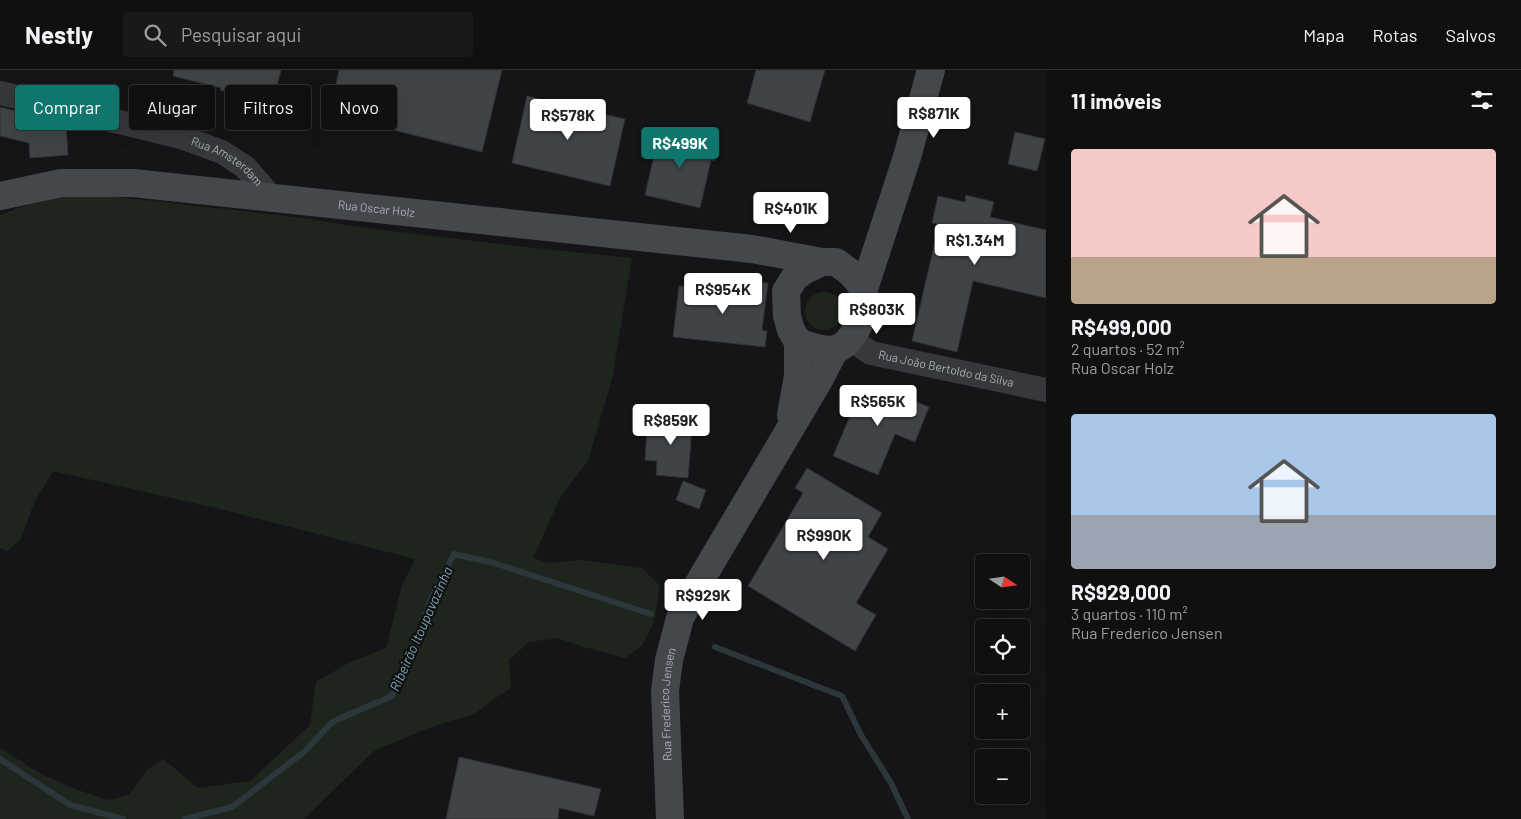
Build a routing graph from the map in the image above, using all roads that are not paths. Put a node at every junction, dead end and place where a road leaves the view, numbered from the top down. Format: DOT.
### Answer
graph roads {
  1 [pos="931,70"];
  2 [pos="0,93"];
  3 [pos="0,196"];
  4 [pos="894,196"];
  5 [pos="272,198"];
  6 [pos="752,249"];
  7 [pos="829,262"];
  8 [pos="864,289"];
  9 [pos="786,291"];
  10 [pos="798,342"];
  11 [pos="842,344"];
  12 [pos="1046,390"];
  13 [pos="784,438"];
  14 [pos="670,819"];
  1 -- 4 [label="main road, Rua Frederico Jensen"];
  2 -- 5 [label="street, Rua Amsterdam"];
  3 -- 5 [label="main road, Rua Oscar Holz"];
  4 -- 7 [label="main road, Rua Frederico Jensen"];
  4 -- 8 [label="main road, Rua Frederico Jensen"];
  5 -- 6 [label="main road, Rua Oscar Holz"];
  6 -- 7 [label="main road, Rua Oscar Holz"];
  6 -- 9 [label="main road, Rua Oscar Holz"];
  7 -- 8 [label="main road"];
  7 -- 9 [label="main road, Rua Frederico Jensen"];
  8 -- 11 [label="main road, Rua Frederico Jensen"];
  9 -- 10 [label="main road, Rua Frederico Jensen"];
  10 -- 11 [label="main road"];
  10 -- 13 [label="main road, Rua Frederico Jensen"];
  11 -- 12 [label="street, Rua João Bertoldo da Silva"];
  11 -- 13 [label="main road, Rua Frederico Jensen"];
  13 -- 14 [label="main road, Rua Frederico Jensen"];
}
